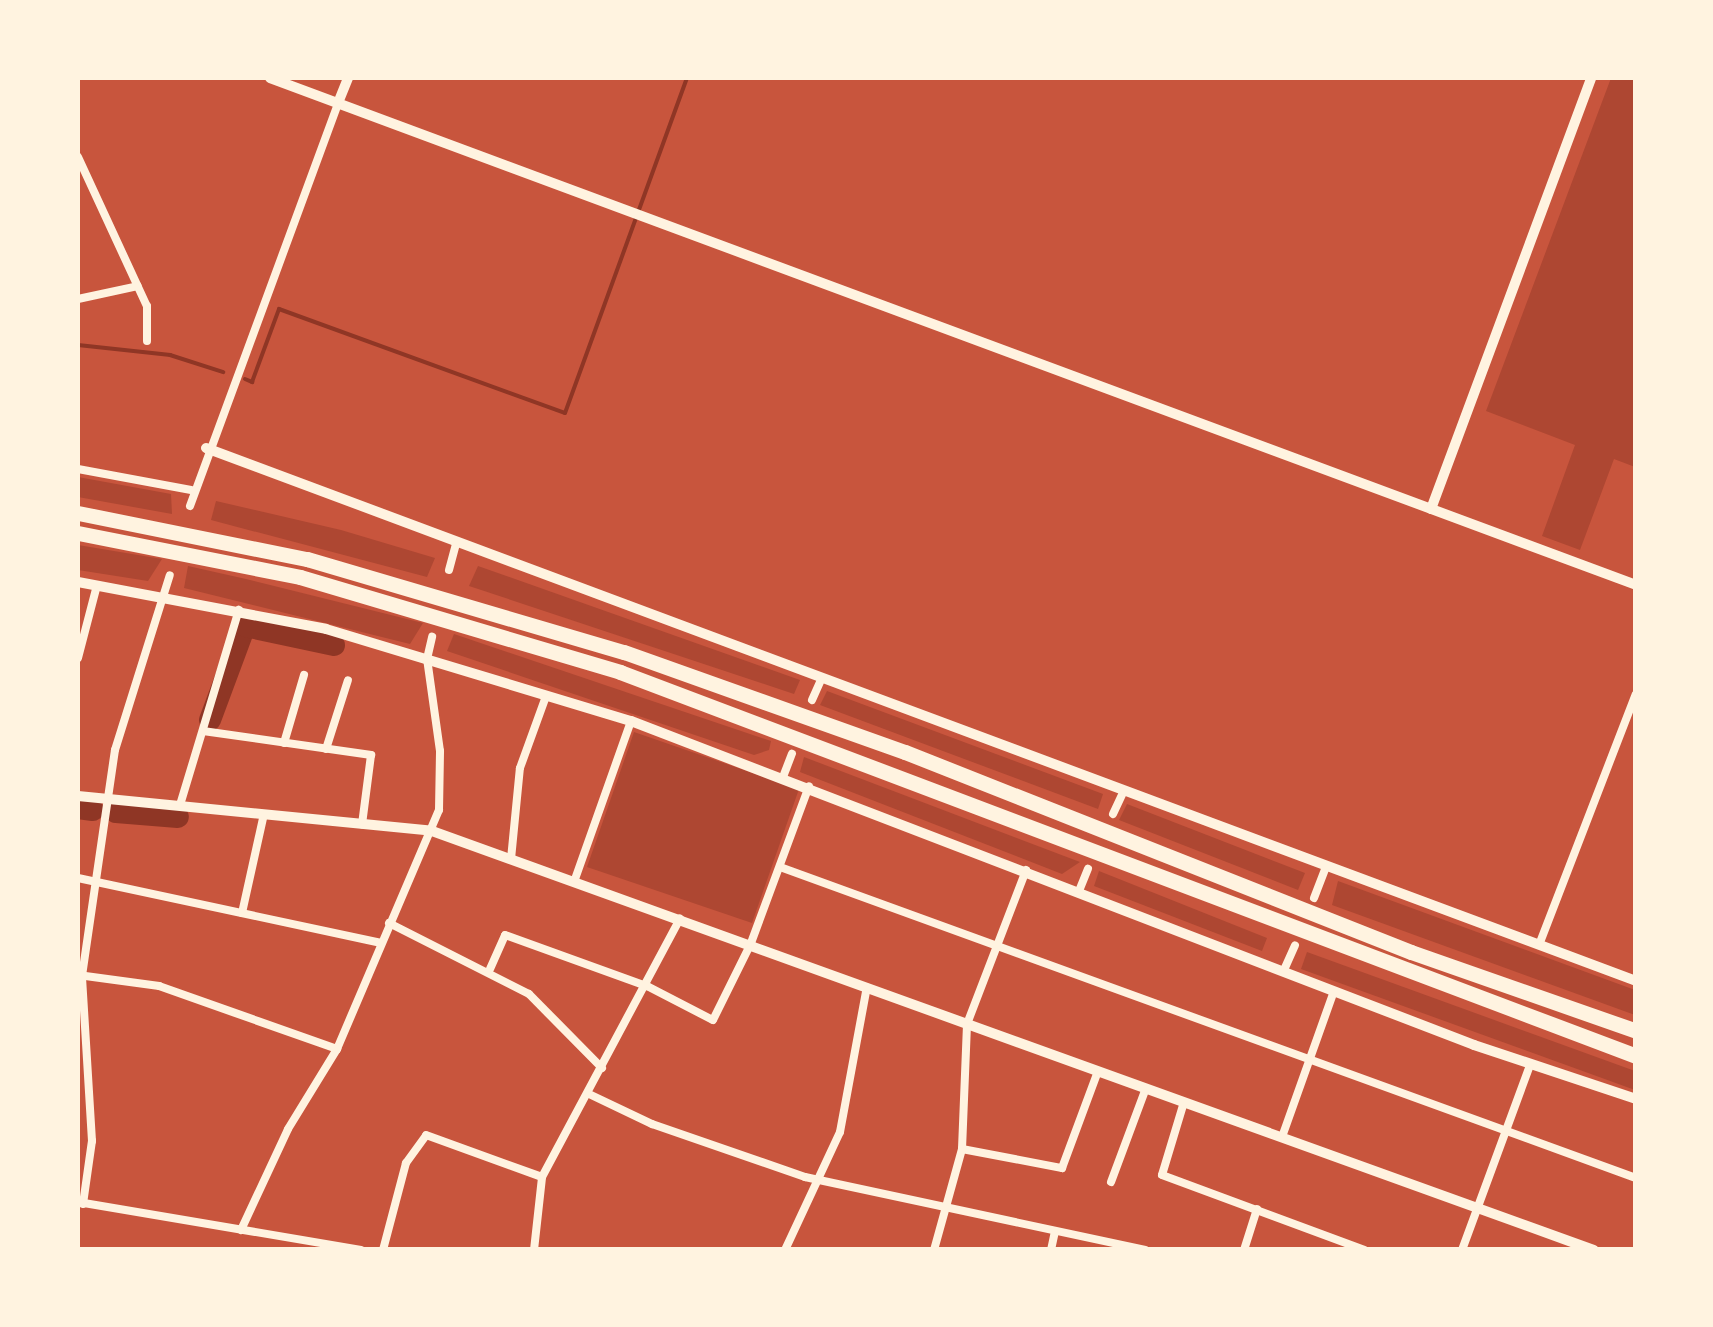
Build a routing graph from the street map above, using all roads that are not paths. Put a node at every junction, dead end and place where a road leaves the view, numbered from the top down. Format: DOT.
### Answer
graph roads {
  1 [pos="270,78"];
  2 [pos="348,78"];
  3 [pos="1592,78"];
  4 [pos="338,103"];
  5 [pos="78,158"];
  6 [pos="138,286"];
  7 [pos="78,299"];
  8 [pos="147,342"];
  9 [pos="206,448"];
  10 [pos="78,469"];
  11 [pos="192,490"];
  12 [pos="190,506"];
  13 [pos="1431,509"];
  14 [pos="78,513"];
  15 [pos="78,533"];
  16 [pos="456,541"];
  17 [pos="450,570"];
  18 [pos="170,574"];
  19 [pos="78,582"];
  20 [pos="97,585"];
  21 [pos="1636,585"];
  22 [pos="161,595"];
  23 [pos="239,610"];
  24 [pos="432,637"];
  25 [pos="78,658"];
  26 [pos="427,658"];
  27 [pos="304,675"];
  28 [pos="822,678"];
  29 [pos="348,680"];
  30 [pos="1636,694"];
  31 [pos="546,696"];
  32 [pos="812,700"];
  33 [pos="632,721"];
  34 [pos="202,730"];
  35 [pos="284,742"];
  36 [pos="326,749"];
  37 [pos="792,754"];
  38 [pos="783,776"];
  39 [pos="809,786"];
  40 [pos="1124,790"];
  41 [pos="78,796"];
  42 [pos="106,798"];
  43 [pos="180,806"];
  44 [pos="264,814"];
  45 [pos="1113,814"];
  46 [pos="362,824"];
  47 [pos="432,831"];
  48 [pos="511,859"];
  49 [pos="1326,866"];
  50 [pos="780,867"];
  51 [pos="1026,870"];
  52 [pos="1088,870"];
  53 [pos="78,878"];
  54 [pos="95,880"];
  55 [pos="574,882"];
  56 [pos="1079,890"];
  57 [pos="1314,898"];
  58 [pos="242,913"];
  59 [pos="680,919"];
  60 [pos="389,923"];
  61 [pos="751,942"];
  62 [pos="380,943"];
  63 [pos="1294,945"];
  64 [pos="1539,945"];
  65 [pos="997,947"];
  66 [pos="490,969"];
  67 [pos="1284,970"];
  68 [pos="80,975"];
  69 [pos="1636,981"];
  70 [pos="647,986"];
  71 [pos="866,988"];
  72 [pos="1334,990"];
  73 [pos="967,1024"];
  74 [pos="1636,1031"];
  75 [pos="336,1048"];
  76 [pos="1636,1056"];
  77 [pos="1310,1060"];
  78 [pos="1530,1065"];
  79 [pos="602,1068"];
  80 [pos="1098,1071"];
  81 [pos="1146,1088"];
  82 [pos="590,1094"];
  83 [pos="1636,1099"];
  84 [pos="1184,1102"];
  85 [pos="1506,1131"];
  86 [pos="1282,1137"];
  87 [pos="962,1148"];
  88 [pos="542,1177"];
  89 [pos="1636,1178"];
  90 [pos="819,1180"];
  91 [pos="1111,1182"];
  92 [pos="80,1203"];
  93 [pos="1478,1207"];
  94 [pos="1257,1210"];
  95 [pos="945,1211"];
  96 [pos="241,1230"];
  97 [pos="1054,1231"];
  98 [pos="1129,1248"];
  99 [pos="362,1250"];
  100 [pos="383,1250"];
  101 [pos="534,1250"];
  102 [pos="786,1250"];
  103 [pos="934,1250"];
  104 [pos="1050,1250"];
  105 [pos="1145,1250"];
  106 [pos="1244,1250"];
  107 [pos="1365,1250"];
  108 [pos="1462,1250"];
  109 [pos="1594,1250"];
  1 -- 4 [label="street"];
  2 -- 4 [label="street"];
  3 -- 13 [label="street"];
  4 -- 9 [label="street"];
  4 -- 13 [label="street"];
  5 -- 6 [label="street"];
  6 -- 7 [label="street"];
  6 -- 8 [label="street"];
  9 -- 11 [label="street"];
  9 -- 16 [label="street"];
  10 -- 11 [label="street"];
  11 -- 12 [label="street"];
  13 -- 21 [label="street"];
  14 -- 74 [label="highway"];
  15 -- 76 [label="highway"];
  16 -- 17 [label="street"];
  16 -- 28 [label="street"];
  18 -- 22 [label="street"];
  19 -- 20 [label="street"];
  20 -- 22 [label="street"];
  20 -- 25 [label="street"];
  22 -- 23 [label="street"];
  22 -- 42 [label="street"];
  23 -- 26 [label="street"];
  23 -- 34 [label="street"];
  24 -- 26 [label="street"];
  26 -- 31 [label="street"];
  26 -- 47 [label="street"];
  27 -- 35 [label="street"];
  28 -- 32 [label="street"];
  28 -- 40 [label="street"];
  29 -- 36 [label="street"];
  30 -- 64 [label="street"];
  31 -- 33 [label="street"];
  31 -- 48 [label="street"];
  33 -- 38 [label="street"];
  33 -- 55 [label="street"];
  34 -- 35 [label="street"];
  34 -- 43 [label="street"];
  35 -- 36 [label="street"];
  36 -- 46 [label="street"];
  37 -- 38 [label="street"];
  38 -- 39 [label="street"];
  39 -- 50 [label="street"];
  39 -- 51 [label="street"];
  40 -- 45 [label="street"];
  40 -- 49 [label="street"];
  41 -- 42 [label="street"];
  42 -- 43 [label="street"];
  42 -- 54 [label="street"];
  43 -- 44 [label="street"];
  44 -- 46 [label="street"];
  44 -- 58 [label="street"];
  46 -- 47 [label="street"];
  47 -- 48 [label="street"];
  47 -- 60 [label="street"];
  48 -- 55 [label="street"];
  49 -- 57 [label="street"];
  49 -- 64 [label="street"];
  50 -- 61 [label="street"];
  50 -- 65 [label="street"];
  51 -- 56 [label="street"];
  51 -- 65 [label="street"];
  52 -- 56 [label="street"];
  53 -- 54 [label="street"];
  54 -- 58 [label="street"];
  54 -- 68 [label="street"];
  55 -- 59 [label="street"];
  56 -- 67 [label="street"];
  58 -- 62 [label="street"];
  59 -- 61 [label="street"];
  59 -- 70 [label="street"];
  60 -- 62 [label="street"];
  60 -- 66 [label="street"];
  61 -- 70 [label="street"];
  61 -- 71 [label="street"];
  62 -- 75 [label="street"];
  63 -- 67 [label="street"];
  64 -- 69 [label="street"];
  65 -- 73 [label="street"];
  65 -- 77 [label="street"];
  66 -- 70 [label="street"];
  66 -- 79 [label="street"];
  67 -- 72 [label="street"];
  68 -- 75 [label="street"];
  68 -- 92 [label="street"];
  70 -- 79 [label="street"];
  71 -- 73 [label="street"];
  71 -- 90 [label="street"];
  72 -- 77 [label="street"];
  72 -- 78 [label="street"];
  73 -- 80 [label="street"];
  73 -- 87 [label="street"];
  75 -- 96 [label="street"];
  77 -- 85 [label="street"];
  77 -- 86 [label="street"];
  78 -- 83 [label="street"];
  78 -- 85 [label="street"];
  79 -- 82 [label="street"];
  80 -- 81 [label="street"];
  80 -- 87 [label="street"];
  81 -- 84 [label="street"];
  81 -- 91 [label="street"];
  82 -- 88 [label="street"];
  82 -- 90 [label="street"];
  84 -- 86 [label="street"];
  84 -- 94 [label="street"];
  85 -- 89 [label="street"];
  85 -- 93 [label="street"];
  86 -- 93 [label="street"];
  87 -- 95 [label="street"];
  88 -- 100 [label="street"];
  88 -- 101 [label="street"];
  90 -- 95 [label="street"];
  90 -- 102 [label="street"];
  92 -- 96 [label="street"];
  93 -- 108 [label="street"];
  93 -- 109 [label="street"];
  94 -- 106 [label="street"];
  94 -- 107 [label="street"];
  95 -- 97 [label="street"];
  95 -- 103 [label="street"];
  96 -- 99 [label="street"];
  97 -- 98 [label="street"];
  97 -- 104 [label="street"];
  98 -- 105 [label="street"];
}
